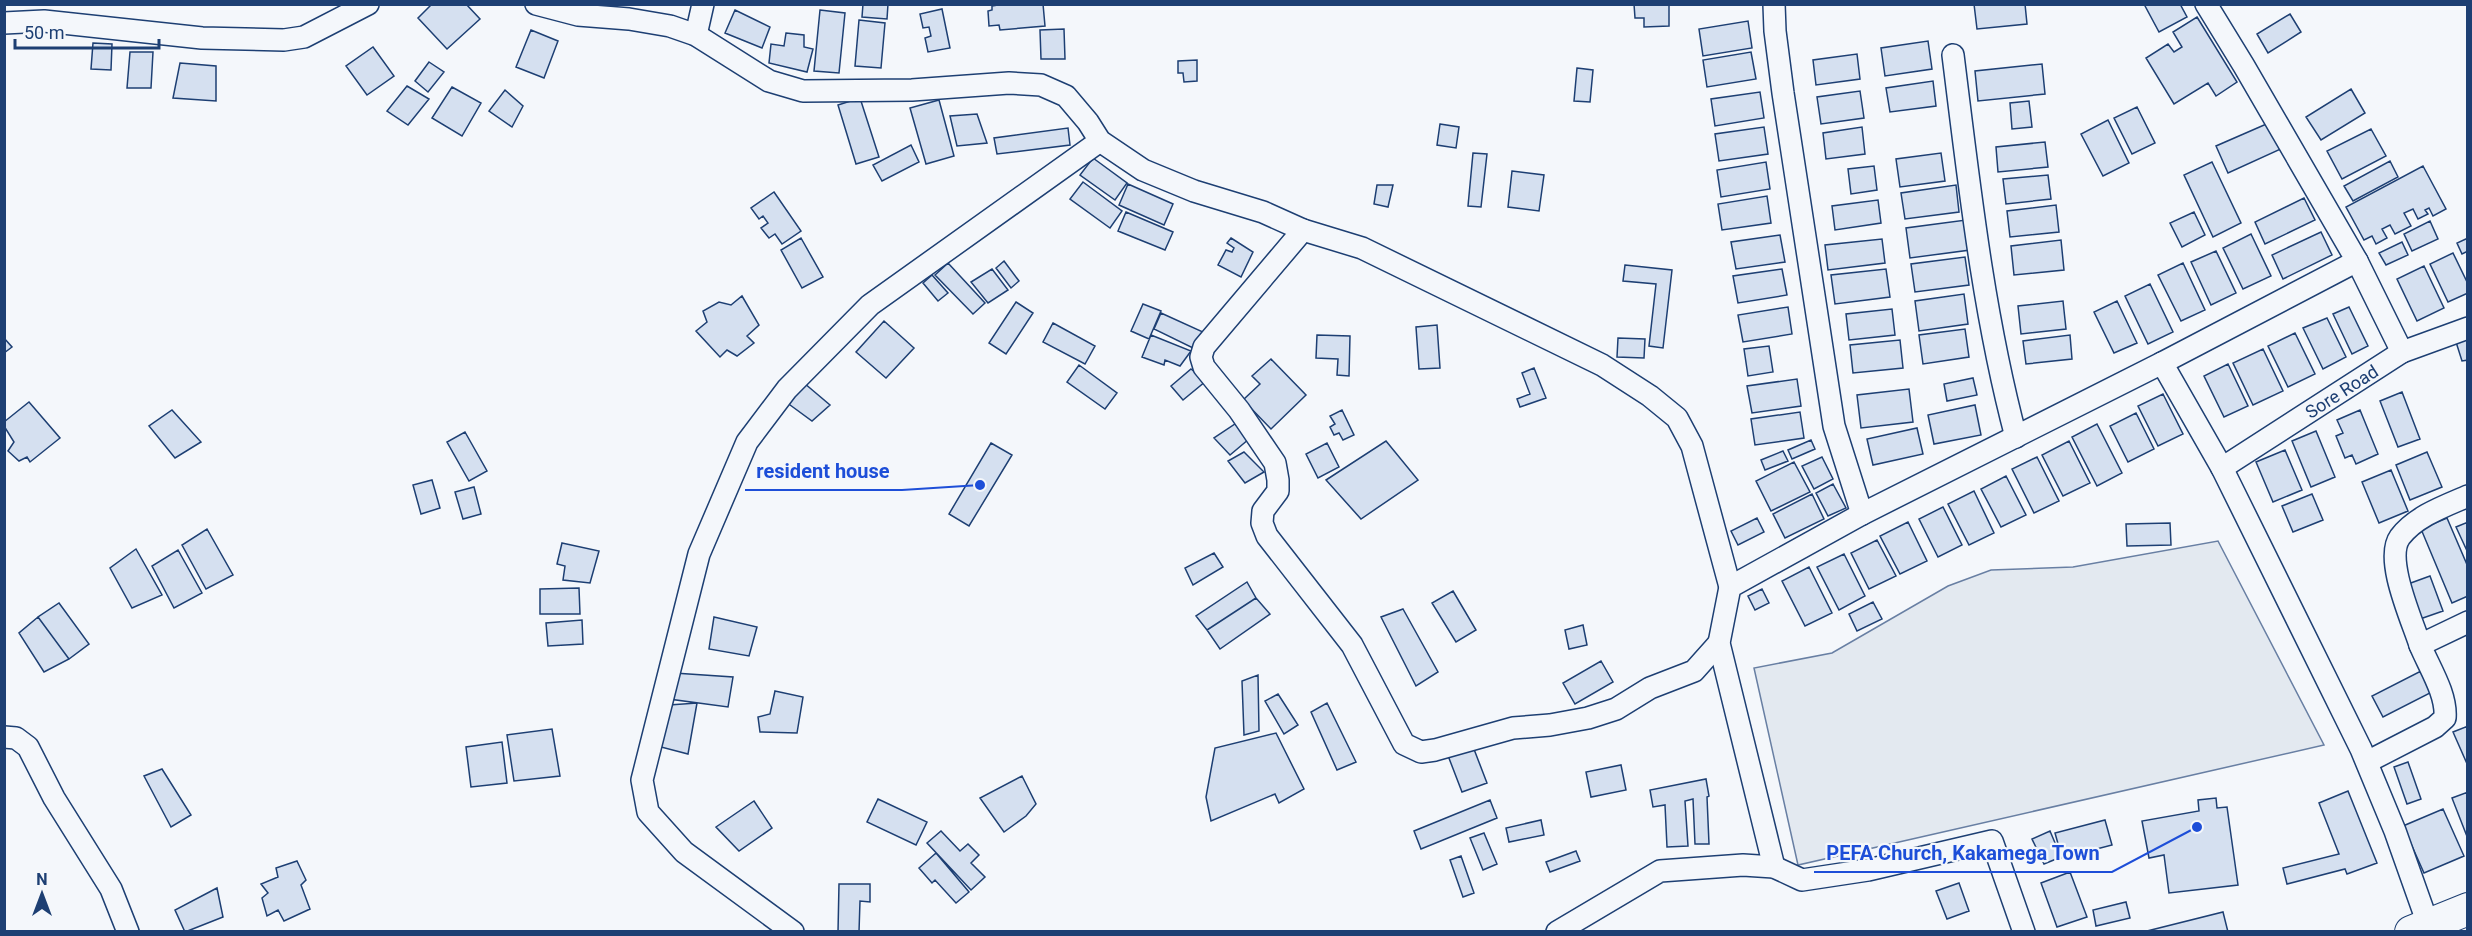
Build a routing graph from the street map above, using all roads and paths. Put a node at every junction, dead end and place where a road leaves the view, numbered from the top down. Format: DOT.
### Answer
graph roads {
  1 [pos="368,4"];
  2 [pos="536,4"];
  3 [pos="703,4"];
  4 [pos="1774,4"];
  5 [pos="2206,4"];
  6 [pos="4,24"];
  7 [pos="696,35"];
  8 [pos="1953,55"];
  9 [pos="1100,141"];
  10 [pos="1303,230"];
  11 [pos="2357,261"];
  12 [pos="2468,328"];
  13 [pos="2402,352"];
  14 [pos="2162,363"];
  15 [pos="2016,437"];
  16 [pos="2222,468"];
  17 [pos="2468,496"];
  18 [pos="1862,514"];
  19 [pos="1730,587"];
  20 [pos="2468,622"];
  21 [pos="1719,643"];
  22 [pos="2420,645"];
  23 [pos="4,737"];
  24 [pos="2367,762"];
  25 [pos="1774,867"];
  26 [pos="2468,909"];
  27 [pos="2416,929"];
  28 [pos="128,932"];
  29 [pos="793,932"];
  30 [pos="1557,932"];
  31 [pos="2024,932"];
  1 -- 6 [label="street"];
  2 -- 7 [label="street"];
  3 -- 7 [label="street"];
  4 -- 18 [label="street"];
  5 -- 11 [label="street"];
  7 -- 9 [label="street"];
  8 -- 15 [label="street"];
  9 -- 10 [label="street"];
  9 -- 29 [label="street"];
  10 -- 19 [label="street"];
  10 -- 21 [label="street"];
  11 -- 13 [label="street"];
  11 -- 14 [label="street"];
  12 -- 13 [label="street, Sore Road"];
  13 -- 16 [label="street, Sore Road"];
  14 -- 15 [label="street"];
  14 -- 16 [label="street"];
  15 -- 18 [label="street"];
  16 -- 24 [label="street"];
  17 -- 22 [label="street"];
  18 -- 19 [label="street"];
  19 -- 21 [label="street"];
  20 -- 22 [label="street"];
  21 -- 25 [label="street"];
  22 -- 24 [label="street"];
  23 -- 28 [label="street"];
  24 -- 27 [label="street"];
  25 -- 30 [label="street"];
  25 -- 31 [label="street"];
  26 -- 27 [label="highway"];
}
